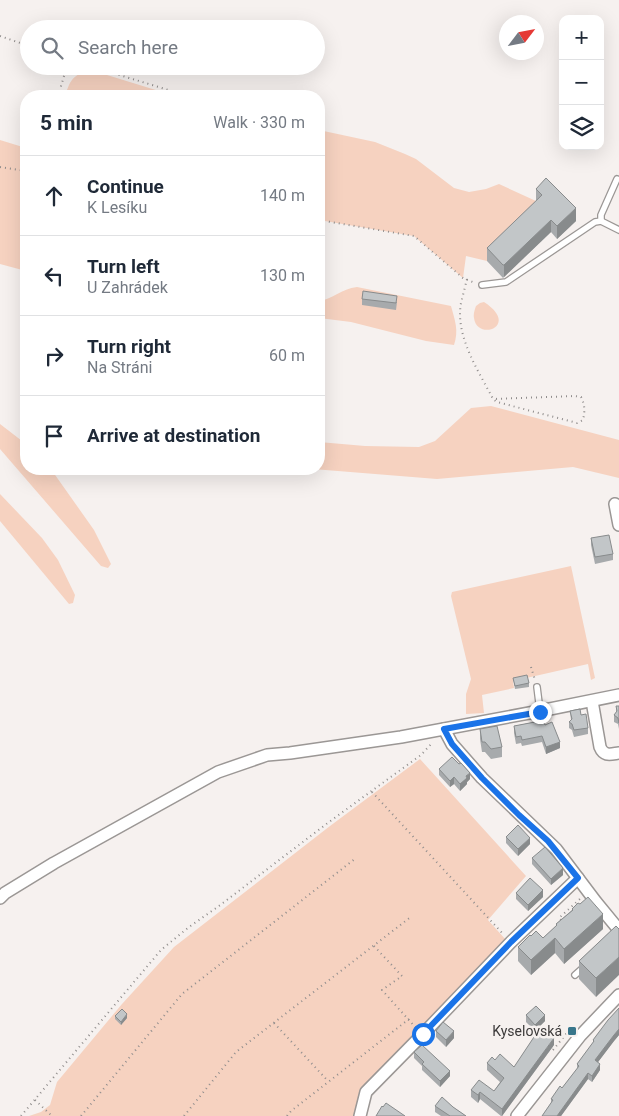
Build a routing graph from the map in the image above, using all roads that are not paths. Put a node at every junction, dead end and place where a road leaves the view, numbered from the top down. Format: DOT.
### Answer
graph roads {
  1 [pos="617,179"];
  2 [pos="602,221"];
  3 [pos="619,230"];
  4 [pos="482,285"];
  5 [pos="615,504"];
  6 [pos="619,525"];
  7 [pos="537,687"];
  8 [pos="619,695"];
  9 [pos="592,701"];
  10 [pos="540,712"];
  11 [pos="441,730"];
  12 [pos="619,753"];
  13 [pos="578,878"];
  14 [pos="0,898"];
  15 [pos="619,930"];
  16 [pos="590,962"];
  17 [pos="575,976"];
  18 [pos="619,995"];
  19 [pos="360,1116"];
  20 [pos="517,1116"];
  1 -- 2 [label="lane"];
  2 -- 3 [label="lane"];
  2 -- 4 [label="lane"];
  5 -- 6 [label="street"];
  7 -- 10 [label="lane"];
  8 -- 9 [label="street"];
  9 -- 10 [label="street"];
  9 -- 12 [label="street"];
  10 -- 11 [label="street"];
  11 -- 13 [label="street"];
  11 -- 14 [label="street"];
  13 -- 15 [label="street"];
  13 -- 19 [label="street"];
  16 -- 17 [label="lane"];
  18 -- 20 [label="street"];
}
